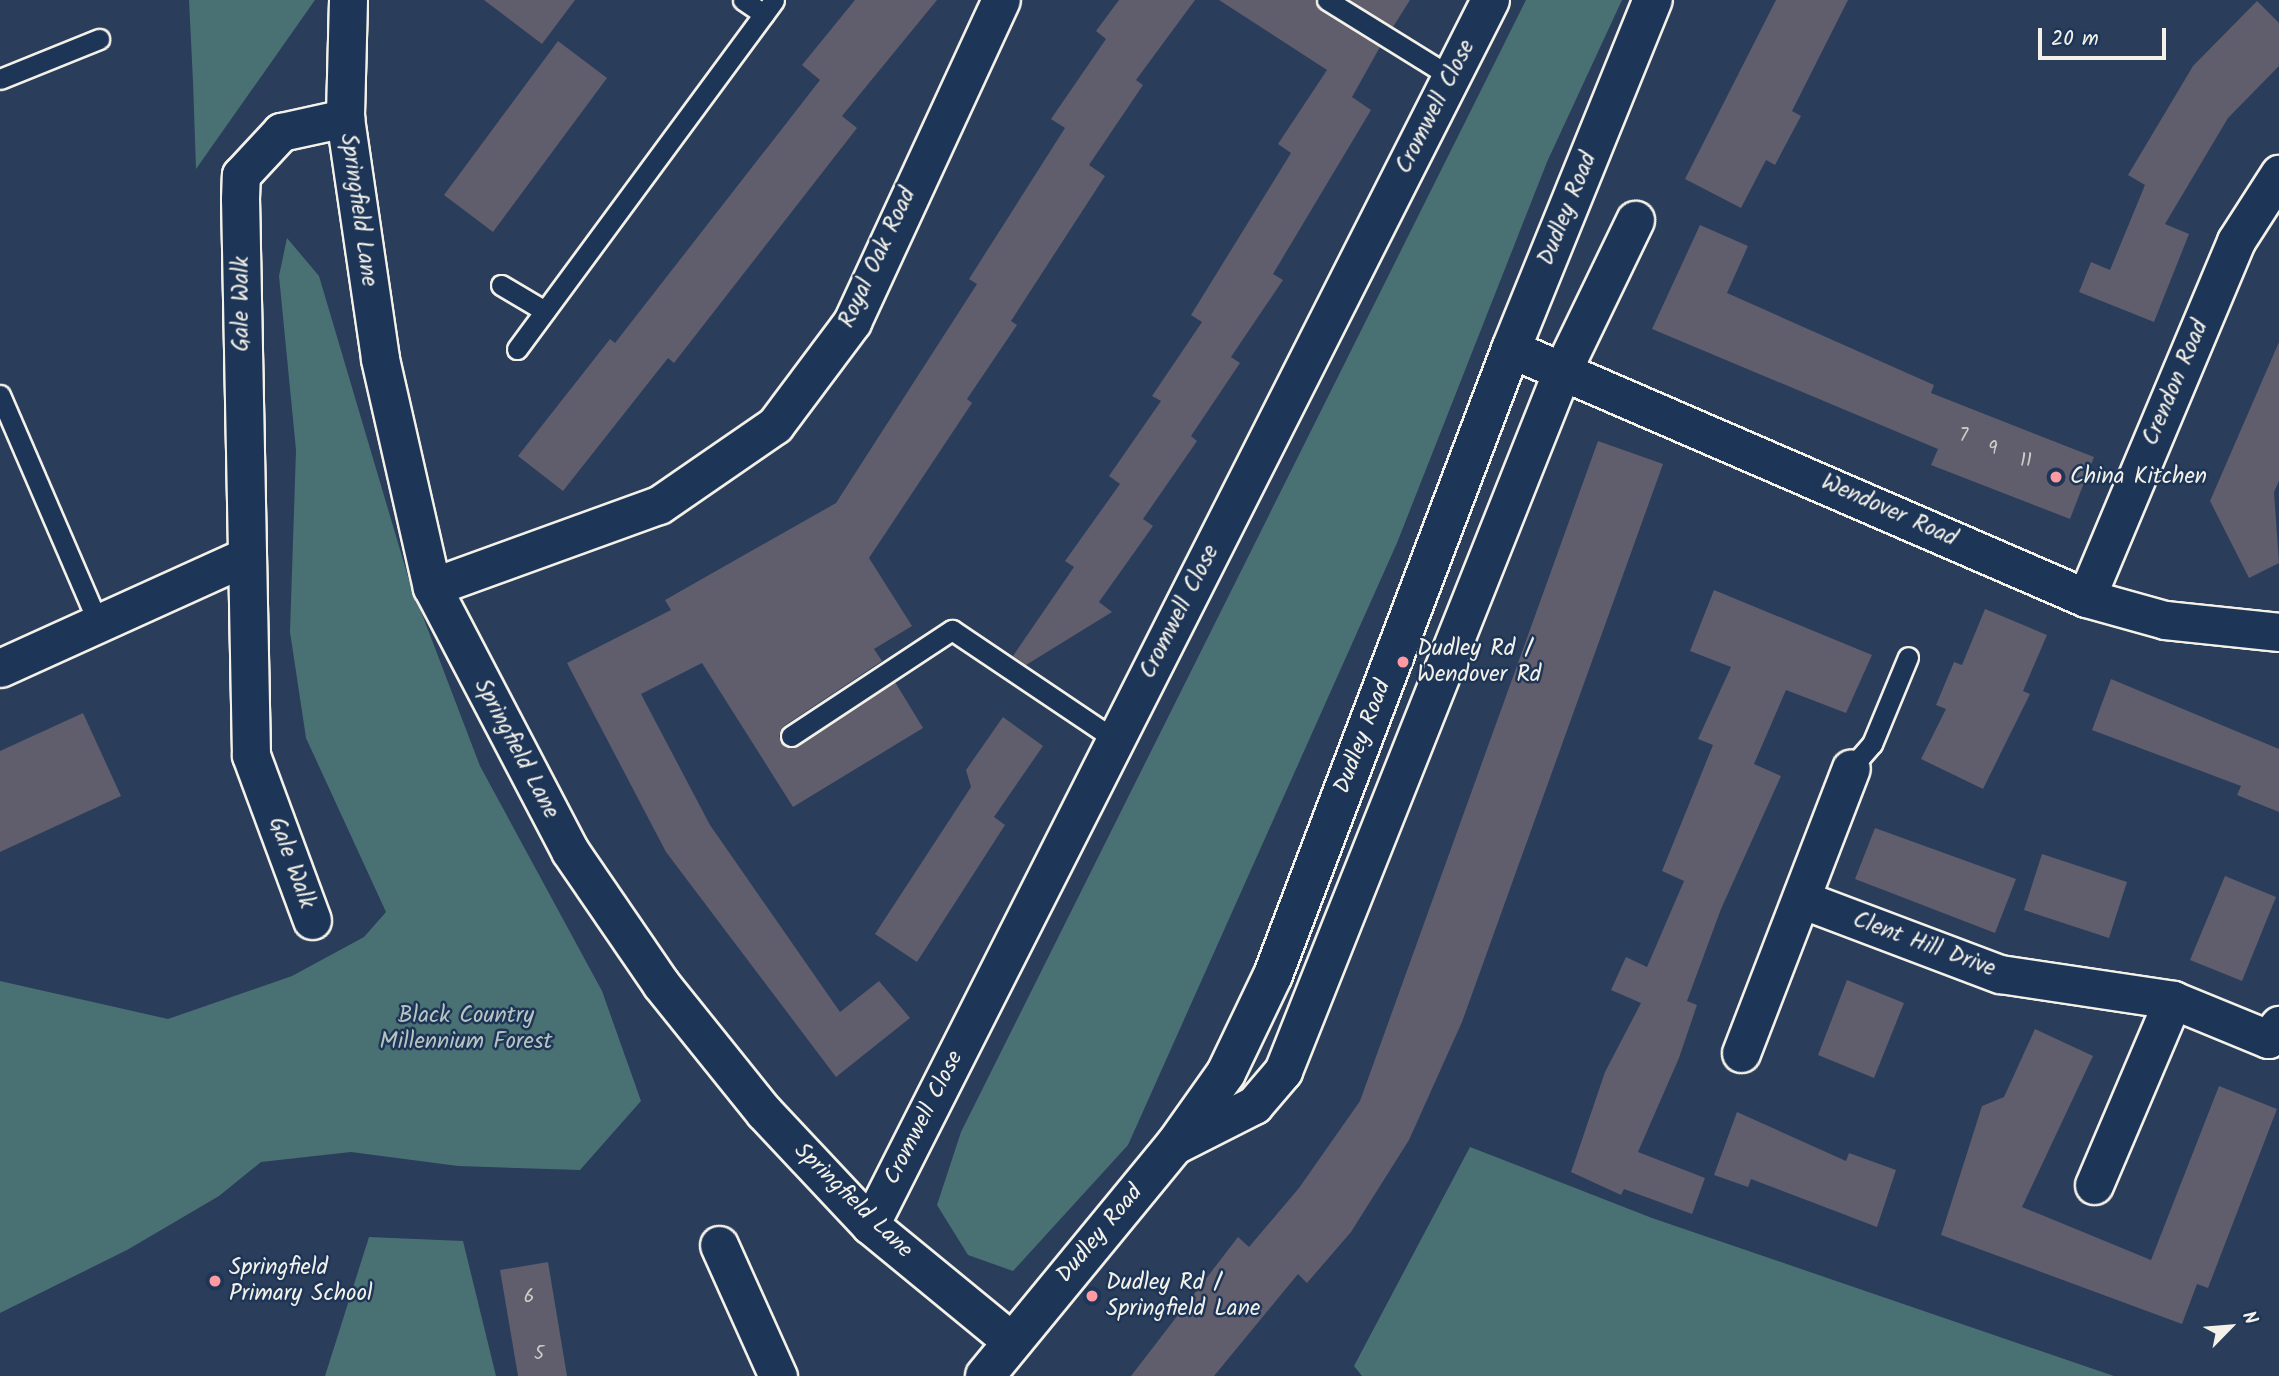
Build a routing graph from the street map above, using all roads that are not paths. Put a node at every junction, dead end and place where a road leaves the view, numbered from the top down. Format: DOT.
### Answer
graph roads {
  1 [pos="348,0"];
  2 [pos="743,0"];
  3 [pos="1001,0"];
  4 [pos="1327,0"];
  5 [pos="1490,0"];
  6 [pos="1653,0"];
  7 [pos="769,7"];
  8 [pos="99,39"];
  9 [pos="1451,76"];
  10 [pos="0,79"];
  11 [pos="345,118"];
  12 [pos="2279,174"];
  13 [pos="1635,220"];
  14 [pos="501,285"];
  15 [pos="545,311"];
  16 [pos="517,349"];
  17 [pos="1511,349"];
  18 [pos="1562,371"];
  19 [pos="0,395"];
  20 [pos="243,558"];
  21 [pos="432,587"];
  22 [pos="2086,598"];
  23 [pos="99,625"];
  24 [pos="2279,632"];
  25 [pos="1908,657"];
  26 [pos="0,668"];
  27 [pos="791,736"];
  28 [pos="1116,740"];
  29 [pos="1851,768"];
  30 [pos="1801,899"];
  31 [pos="312,920"];
  32 [pos="2173,1000"];
  33 [pos="2275,1037"];
  34 [pos="1741,1052"];
  35 [pos="1175,1145"];
  36 [pos="2094,1185"];
  37 [pos="870,1225"];
  38 [pos="719,1245"];
  39 [pos="1011,1341"];
  40 [pos="778,1376"];
  41 [pos="985,1376"];
  1 -- 11 [label="street, Springfield Lane"];
  2 -- 7 [label="lane"];
  3 -- 21 [label="street, Royal Oak Road"];
  4 -- 9 [label="lane"];
  5 -- 9 [label="street, Cromwell Close"];
  6 -- 17 [label="main road, Dudley Road"];
  7 -- 15 [label="lane"];
  8 -- 10 [label="lane"];
  9 -- 28 [label="street, Cromwell Close"];
  11 -- 20 [label="street, Gale Walk"];
  11 -- 21 [label="street, Springfield Lane"];
  12 -- 22 [label="street, Crendon Road"];
  13 -- 18 [label="street"];
  14 -- 15 [label="lane"];
  15 -- 16 [label="lane"];
  17 -- 18 [label="street, Wendover Road"];
  17 -- 35 [label="main road, Dudley Road"];
  18 -- 22 [label="street, Wendover Road"];
  18 -- 35 [label="street"];
  19 -- 23 [label="lane"];
  20 -- 23 [label="street"];
  20 -- 31 [label="street, Gale Walk"];
  21 -- 37 [label="street, Springfield Lane"];
  22 -- 24 [label="street, Wendover Road"];
  23 -- 26 [label="street"];
  25 -- 29 [label="lane"];
  27 -- 28 [label="lane"];
  28 -- 37 [label="street, Cromwell Close"];
  29 -- 30 [label="street"];
  30 -- 32 [label="street, Clent Hill Drive"];
  30 -- 34 [label="street"];
  32 -- 33 [label="street, Clent Hill Drive"];
  32 -- 36 [label="street"];
  35 -- 39 [label="main road, Dudley Road"];
  37 -- 39 [label="street, Springfield Lane"];
  38 -- 40 [label="street"];
  39 -- 41 [label="main road, Dudley Road"];
}
